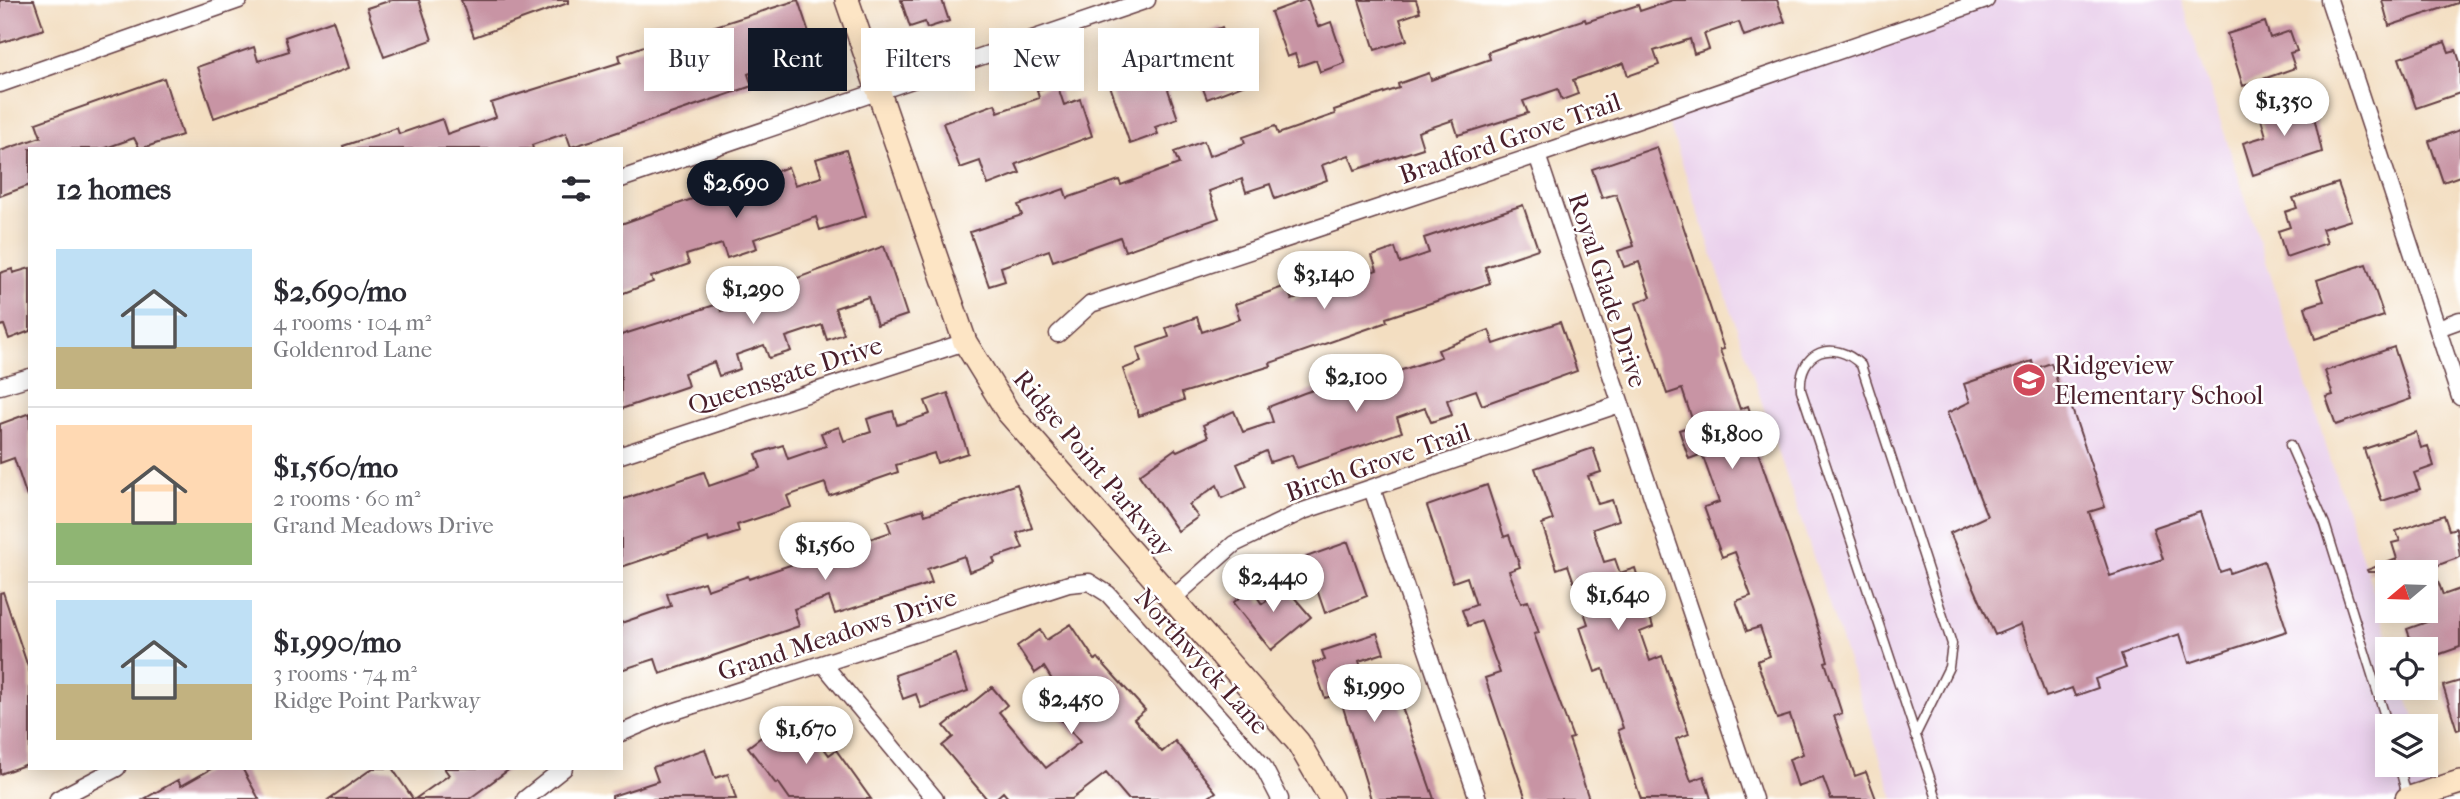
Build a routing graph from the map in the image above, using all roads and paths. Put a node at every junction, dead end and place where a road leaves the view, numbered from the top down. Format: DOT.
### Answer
graph roads {
  1 [pos="239,0"];
  2 [pos="847,0"];
  3 [pos="1147,0"];
  4 [pos="1986,0"];
  5 [pos="2329,0"];
  6 [pos="0,84"];
  7 [pos="880,92"];
  8 [pos="1537,155"];
  9 [pos="623,178"];
  10 [pos="2460,320"];
  11 [pos="2438,328"];
  12 [pos="1058,334"];
  13 [pos="965,342"];
  14 [pos="28,378"];
  15 [pos="0,386"];
  16 [pos="2460,397"];
  17 [pos="1620,404"];
  18 [pos="2290,444"];
  19 [pos="623,455"];
  20 [pos="1372,489"];
  21 [pos="1069,584"];
  22 [pos="1171,600"];
  23 [pos="824,666"];
  24 [pos="2384,714"];
  25 [pos="623,732"];
  26 [pos="1915,736"];
  27 [pos="113,770"];
  28 [pos="561,770"];
  29 [pos="2402,777"];
  30 [pos="2460,782"];
  31 [pos="58,799"];
  32 [pos="525,799"];
  33 [pos="935,799"];
  34 [pos="1280,799"];
  35 [pos="1331,799"];
  36 [pos="1478,799"];
  37 [pos="1754,799"];
  38 [pos="1937,799"];
  39 [pos="2407,799"];
  1 -- 6 [label="street"];
  2 -- 7 [label="street, Ridge Point Parkway"];
  3 -- 7 [label="street"];
  4 -- 8 [label="street, Bradford Grove Trail"];
  5 -- 11 [label="street"];
  7 -- 9 [label="street"];
  7 -- 13 [label="street, Ridge Point Parkway"];
  8 -- 12 [label="street, Bradford Grove Trail"];
  8 -- 17 [label="street, Royal Glade Drive"];
  10 -- 11 [label="street"];
  11 -- 16 [label="street"];
  13 -- 19 [label="street, Queensgate Drive"];
  13 -- 22 [label="street, Ridge Point Parkway"];
  14 -- 15 [label="street"];
  17 -- 20 [label="street, Birch Grove Trail"];
  17 -- 37 [label="street, Royal Glade Drive"];
  18 -- 24 [label="lane"];
  20 -- 22 [label="street, Birch Grove Trail"];
  20 -- 36 [label="street"];
  21 -- 23 [label="street, Grand Meadows Drive"];
  21 -- 34 [label="street, Northwyck Lane"];
  22 -- 35 [label="street, Ridge Point Parkway"];
  23 -- 25 [label="street, Grand Meadows Drive"];
  23 -- 33 [label="street"];
  26 -- 26 [label="lane"];
  26 -- 38 [label="lane"];
  27 -- 31 [label="street"];
  28 -- 32 [label="street"];
  29 -- 39 [label="lane"];
  30 -- 39 [label="street"];
}
